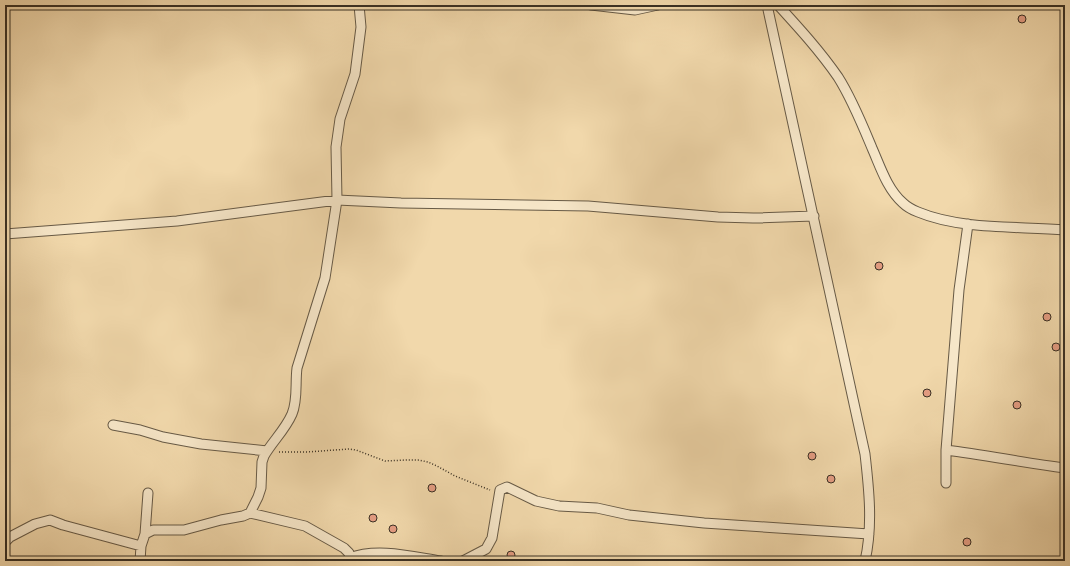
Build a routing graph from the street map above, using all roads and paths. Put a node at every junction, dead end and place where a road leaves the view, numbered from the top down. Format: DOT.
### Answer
graph roads {
  1 [pos="359,5"];
  2 [pos="591,5"];
  3 [pos="658,5"];
  4 [pos="767,5"];
  5 [pos="778,5"];
  6 [pos="337,200"];
  7 [pos="814,216"];
  8 [pos="968,224"];
  9 [pos="1065,230"];
  10 [pos="5,234"];
  11 [pos="113,425"];
  12 [pos="946,450"];
  13 [pos="267,451"];
  14 [pos="1065,468"];
  15 [pos="946,483"];
  16 [pos="148,493"];
  17 [pos="499,494"];
  18 [pos="250,513"];
  19 [pos="145,534"];
  20 [pos="869,534"];
  21 [pos="5,542"];
  22 [pos="141,546"];
  23 [pos="350,560"];
  24 [pos="140,561"];
  25 [pos="441,561"];
  26 [pos="463,561"];
  27 [pos="865,561"];
  1 -- 6 [label="street"];
  2 -- 3 [label="street"];
  4 -- 7 [label="street"];
  5 -- 8 [label="street"];
  6 -- 7 [label="street"];
  6 -- 10 [label="street"];
  6 -- 13 [label="street"];
  7 -- 20 [label="street"];
  8 -- 9 [label="street"];
  8 -- 12 [label="street"];
  11 -- 13 [label="street"];
  12 -- 14 [label="street"];
  12 -- 15 [label="street"];
  13 -- 17 [label="path"];
  13 -- 18 [label="street"];
  16 -- 19 [label="street"];
  17 -- 20 [label="street"];
  17 -- 26 [label="street"];
  18 -- 19 [label="street"];
  18 -- 23 [label="street"];
  19 -- 22 [label="street"];
  20 -- 27 [label="street"];
  21 -- 22 [label="street"];
  22 -- 24 [label="street"];
  23 -- 25 [label="street"];
}
